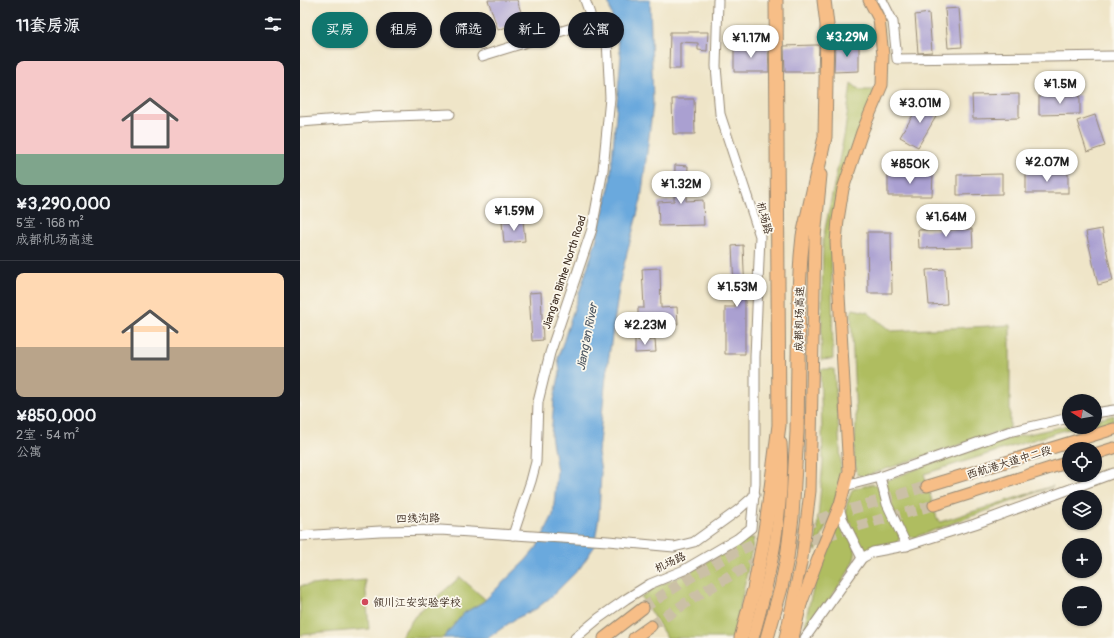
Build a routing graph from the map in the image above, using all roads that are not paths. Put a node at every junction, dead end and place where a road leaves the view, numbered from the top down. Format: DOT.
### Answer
graph roads {
  1 [pos="585,0"];
  2 [pos="718,0"];
  3 [pos="776,0"];
  4 [pos="824,0"];
  5 [pos="868,0"];
  6 [pos="882,0"];
  7 [pos="589,12"];
  8 [pos="568,29"];
  9 [pos="607,48"];
  10 [pos="482,56"];
  11 [pos="1114,56"];
  12 [pos="450,114"];
  13 [pos="300,122"];
  14 [pos="825,137"];
  15 [pos="1114,410"];
  16 [pos="1102,412"];
  17 [pos="1062,420"];
  18 [pos="779,425"];
  19 [pos="1114,429"];
  20 [pos="1114,448"];
  21 [pos="1102,452"];
  22 [pos="1062,464"];
  23 [pos="1114,473"];
  24 [pos="880,477"];
  25 [pos="845,486"];
  26 [pos="927,486"];
  27 [pos="755,495"];
  28 [pos="934,505"];
  29 [pos="839,508"];
  30 [pos="808,516"];
  31 [pos="513,535"];
  32 [pos="300,536"];
  33 [pos="536,536"];
  34 [pos="907,546"];
  35 [pos="862,558"];
  36 [pos="800,607"];
  37 [pos="643,608"];
  38 [pos="651,626"];
  39 [pos="575,638"];
  40 [pos="604,638"];
  41 [pos="634,638"];
  42 [pos="741,638"];
  43 [pos="753,638"];
  44 [pos="767,638"];
  45 [pos="785,638"];
  46 [pos="793,638"];
  47 [pos="805,638"];
  1 -- 7 [label="street"];
  2 -- 27 [label="street, 机场路"];
  3 -- 18 [label="highway, 成都机场高速"];
  4 -- 14 [label="highway, 成都机场高速"];
  5 -- 25 [label="main road"];
  6 -- 11 [label="street"];
  8 -- 10 [label="street"];
  9 -- 31 [label="street, Jiang'an Binhe North Road"];
  12 -- 13 [label="street"];
  14 -- 30 [label="main road"];
  14 -- 44 [label="highway, 成都机场高速"];
  15 -- 16 [label="street"];
  17 -- 24 [label="street"];
  18 -- 42 [label="highway, 成都机场高速"];
  18 -- 43 [label="main road"];
  19 -- 26 [label="main road, 西航港大道中二段"];
  20 -- 21 [label="main road"];
  22 -- 28 [label="main road"];
  23 -- 34 [label="street"];
  24 -- 25 [label="street"];
  24 -- 34 [label="street"];
  25 -- 29 [label="main road"];
  27 -- 33 [label="street, 机场路"];
  27 -- 39 [label="street, 机场路"];
  29 -- 35 [label="street"];
  29 -- 36 [label="main road"];
  30 -- 36 [label="main road"];
  30 -- 45 [label="main road"];
  31 -- 32 [label="street, 四线沟路"];
  31 -- 33 [label="street, 四线沟路"];
  34 -- 35 [label="street"];
  35 -- 47 [label="street"];
  36 -- 46 [label="main road"];
  37 -- 40 [label="main road"];
  38 -- 41 [label="main road"];
}
